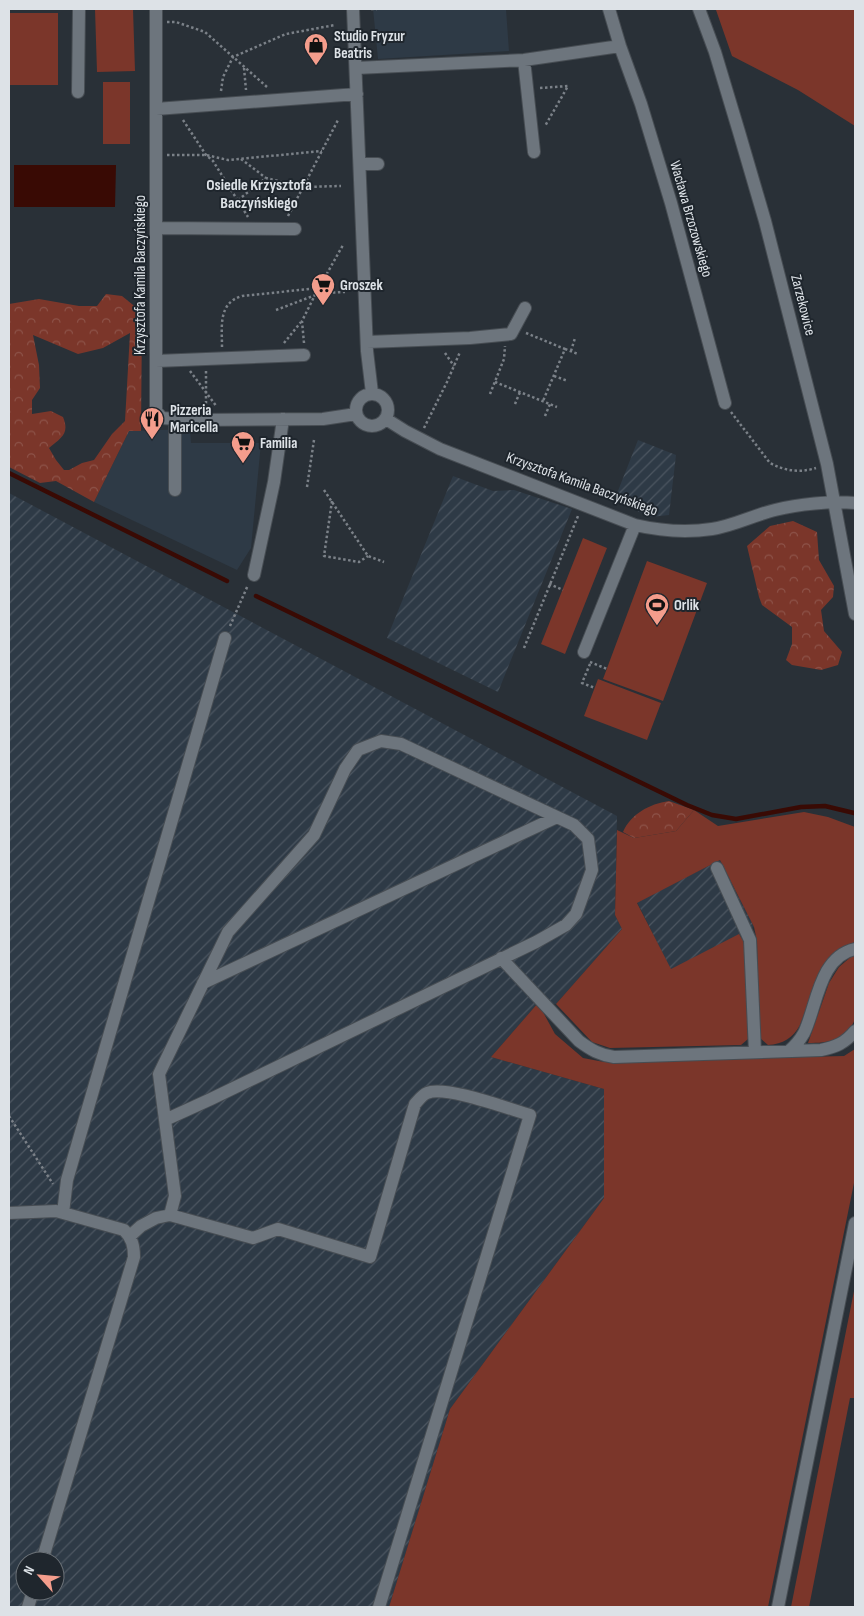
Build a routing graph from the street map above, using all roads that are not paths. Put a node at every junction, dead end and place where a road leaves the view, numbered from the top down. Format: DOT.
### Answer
graph roads {
  1 [pos="79,9"];
  2 [pos="156,9"];
  3 [pos="353,9"];
  4 [pos="609,9"];
  5 [pos="699,9"];
  6 [pos="620,46"];
  7 [pos="524,60"];
  8 [pos="356,68"];
  9 [pos="78,92"];
  10 [pos="357,94"];
  11 [pos="156,109"];
  12 [pos="534,152"];
  13 [pos="360,164"];
  14 [pos="378,164"];
  15 [pos="156,228"];
  16 [pos="295,229"];
  17 [pos="525,308"];
  18 [pos="367,342"];
  19 [pos="304,355"];
  20 [pos="156,361"];
  21 [pos="372,394"];
  22 [pos="724,403"];
  23 [pos="356,414"];
  24 [pos="386,418"];
  25 [pos="283,419"];
  26 [pos="171,420"];
  27 [pos="175,490"];
  28 [pos="834,502"];
  29 [pos="855,504"];
  30 [pos="635,524"];
  31 [pos="254,575"];
  32 [pos="855,614"];
  33 [pos="225,638"];
  34 [pos="587,657"];
  35 [pos="557,817"];
  36 [pos="718,868"];
  37 [pos="855,950"];
  38 [pos="501,958"];
  39 [pos="203,983"];
  40 [pos="855,1031"];
  41 [pos="789,1051"];
  42 [pos="755,1052"];
  43 [pos="165,1120"];
  44 [pos="9,1213"];
  45 [pos="63,1213"];
  46 [pos="170,1216"];
  47 [pos="855,1223"];
  48 [pos="130,1236"];
  49 [pos="45,1551"];
  50 [pos="379,1607"];
  51 [pos="778,1607"];
  1 -- 9 [label="street"];
  2 -- 11 [label="street, Krzysztofa Kamila Baczyńskiego"];
  3 -- 8 [label="street"];
  4 -- 6 [label="street, Wacława Brzozowskiego"];
  5 -- 28 [label="street, Zarzekowice"];
  6 -- 7 [label="street"];
  6 -- 22 [label="street, Wacława Brzozowskiego"];
  7 -- 8 [label="street"];
  7 -- 12 [label="street"];
  8 -- 10 [label="street"];
  10 -- 11 [label="street"];
  10 -- 13 [label="street"];
  11 -- 15 [label="street, Krzysztofa Kamila Baczyńskiego"];
  13 -- 14 [label="street"];
  13 -- 18 [label="street"];
  15 -- 16 [label="street"];
  15 -- 20 [label="street, Krzysztofa Kamila Baczyńskiego"];
  17 -- 18 [label="street"];
  18 -- 21 [label="street"];
  19 -- 20 [label="street"];
  20 -- 26 [label="street, Krzysztofa Kamila Baczyńskiego"];
  21 -- 23 [label="street"];
  21 -- 24 [label="street"];
  23 -- 24 [label="street"];
  23 -- 25 [label="street"];
  24 -- 30 [label="street, Krzysztofa Kamila Baczyńskiego"];
  25 -- 26 [label="street"];
  25 -- 31 [label="street"];
  26 -- 27 [label="street"];
  28 -- 29 [label="street, Krzysztofa Kamila Baczyńskiego"];
  28 -- 30 [label="street, Krzysztofa Kamila Baczyńskiego"];
  28 -- 32 [label="street, Zarzekowice"];
  30 -- 34 [label="street"];
  33 -- 45 [label="street"];
  35 -- 38 [label="street"];
  35 -- 39 [label="street"];
  35 -- 39 [label="street"];
  36 -- 42 [label="street"];
  37 -- 41 [label="street"];
  38 -- 42 [label="street"];
  38 -- 43 [label="street"];
  39 -- 43 [label="street"];
  40 -- 41 [label="street"];
  41 -- 42 [label="street"];
  43 -- 46 [label="street"];
  44 -- 45 [label="street"];
  45 -- 48 [label="street"];
  46 -- 48 [label="street"];
  46 -- 50 [label="street"];
  47 -- 51 [label="street"];
  48 -- 49 [label="street"];
}
